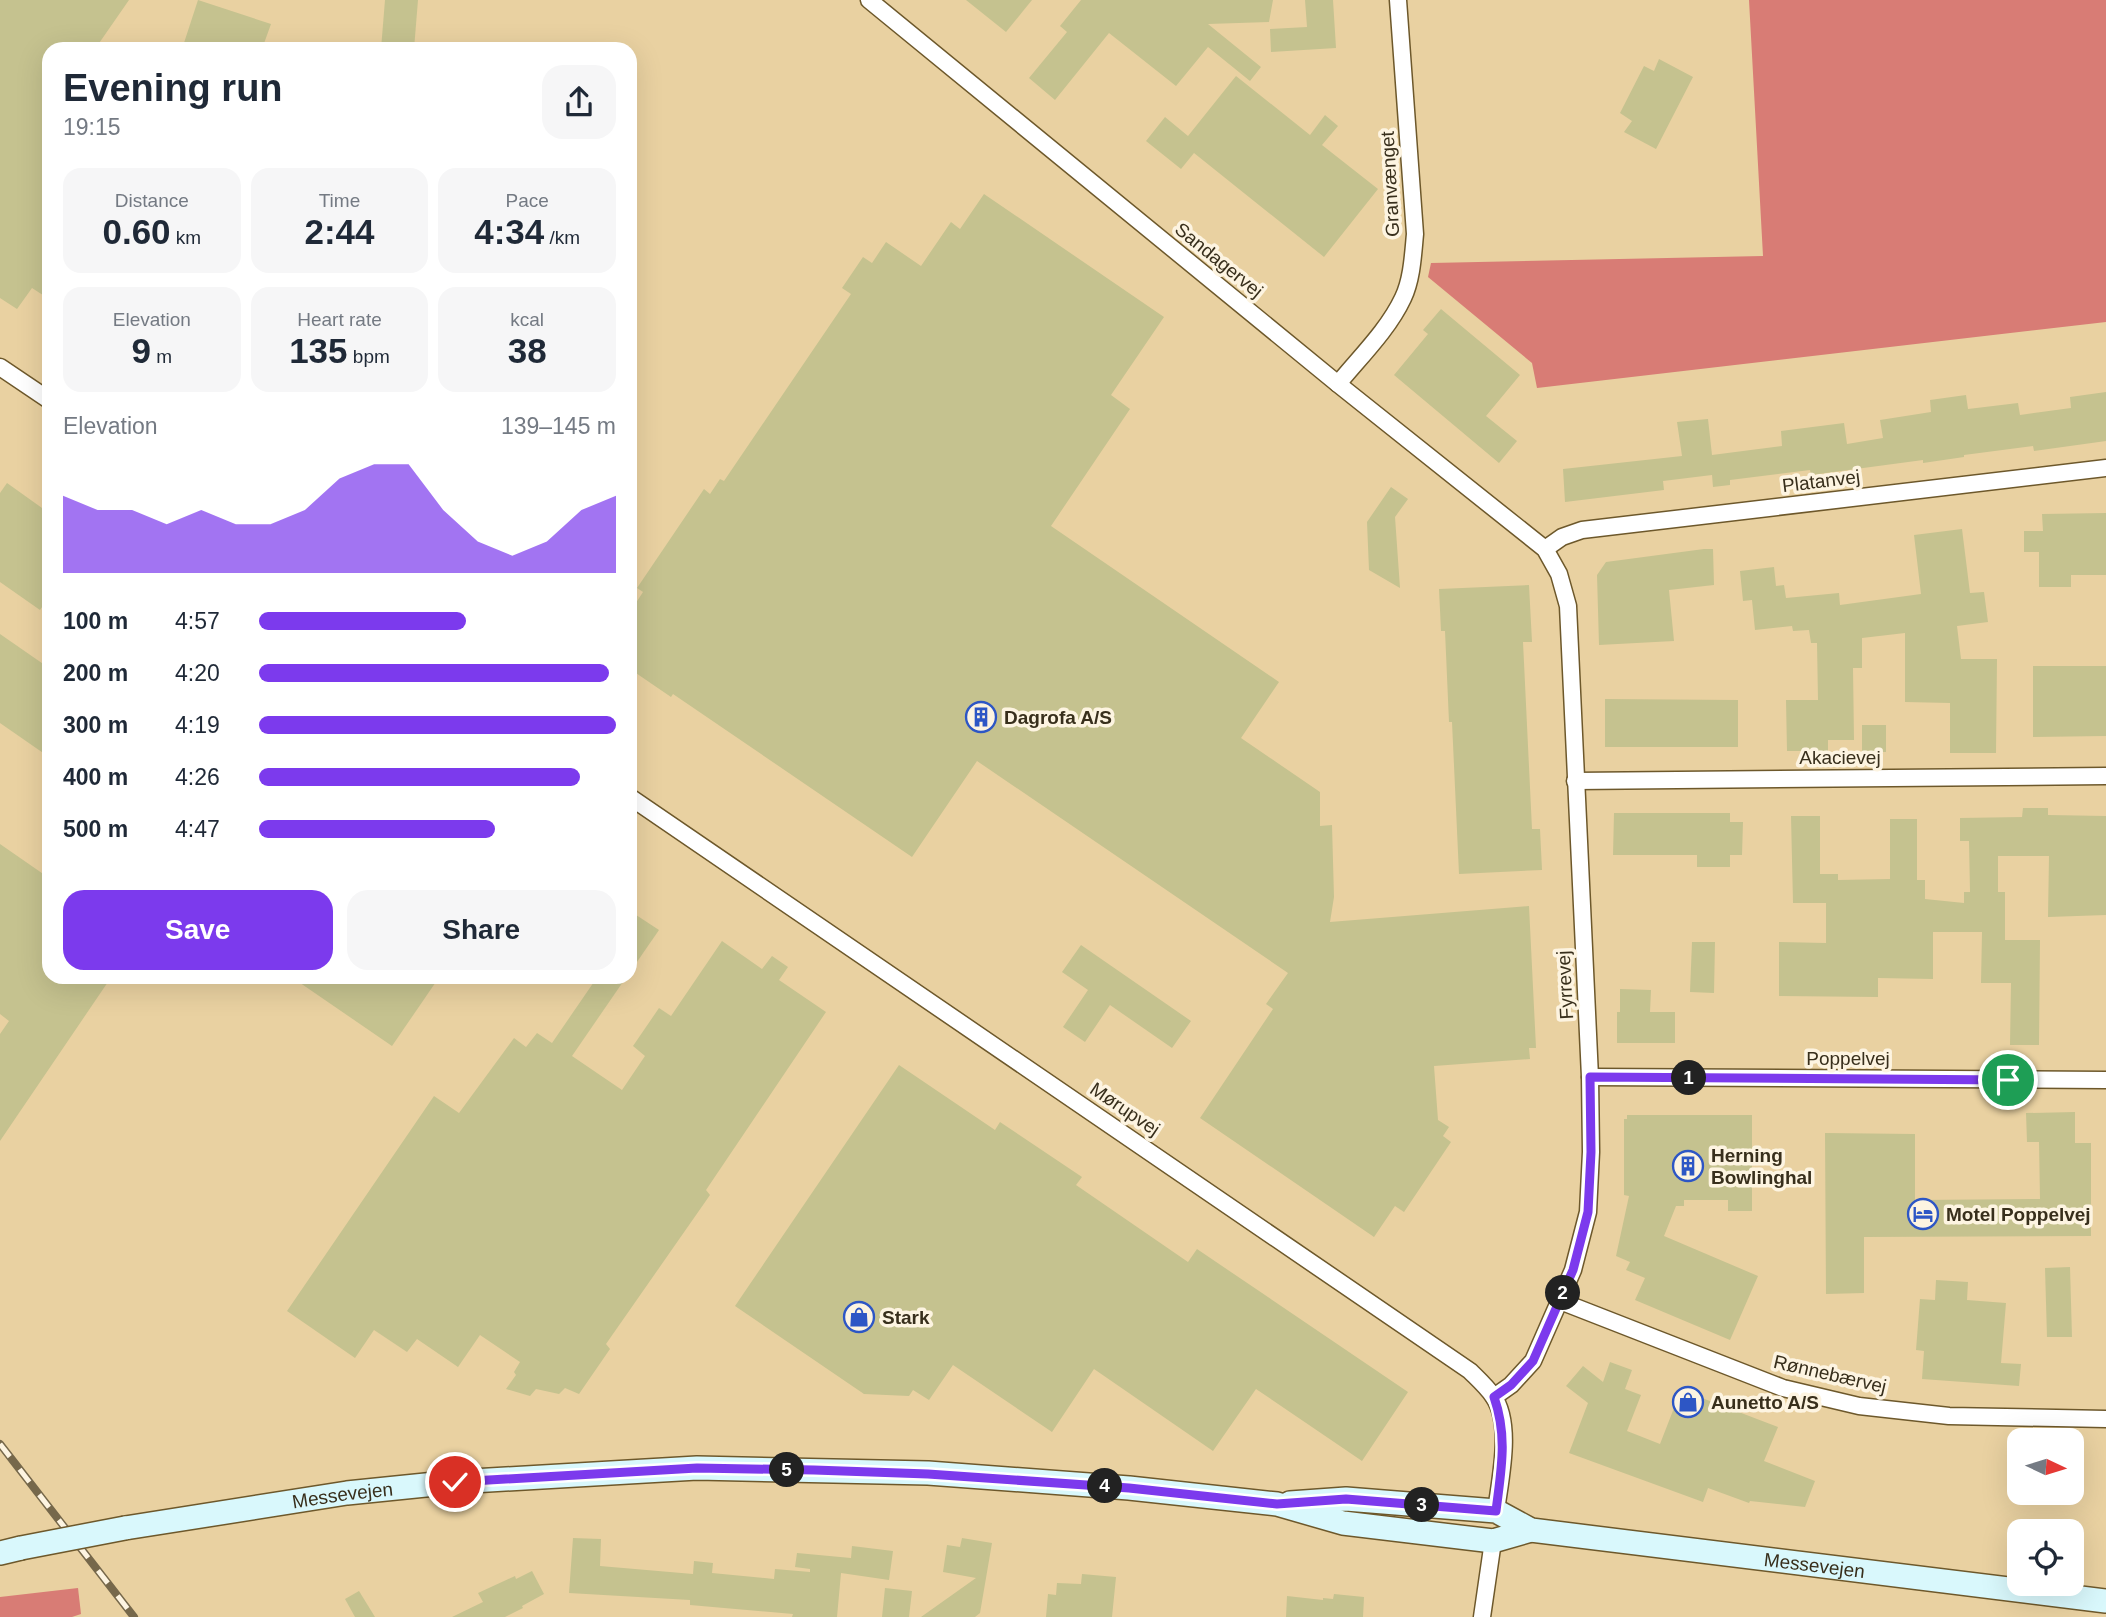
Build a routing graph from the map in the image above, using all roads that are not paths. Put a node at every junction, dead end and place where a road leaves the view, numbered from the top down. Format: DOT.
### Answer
graph roads {
  1 [pos="869,0"];
  2 [pos="1398,0"];
  3 [pos="0,367"];
  4 [pos="1338,384"];
  5 [pos="42,395"];
  6 [pos="2106,468"];
  7 [pos="1545,549"];
  8 [pos="2106,776"];
  9 [pos="1575,781"];
  10 [pos="637,802"];
  11 [pos="1590,1077"];
  12 [pos="2106,1080"];
  13 [pos="1560,1301"];
  14 [pos="1494,1397"];
  15 [pos="2106,1419"];
  16 [pos="1277,1504"];
  17 [pos="1496,1511"];
  18 [pos="1531,1530"];
  19 [pos="1493,1541"];
  20 [pos="11,1551"];
  21 [pos="2103,1599"];
  22 [pos="1482,1617"];
  1 -- 4 [label="street, Sandagervej"];
  2 -- 4 [label="street, Granvænget"];
  3 -- 5 [label="street"];
  4 -- 7 [label="street, Sandagervej"];
  6 -- 7 [label="street, Platanvej"];
  7 -- 9 [label="street, Fyrrevej"];
  8 -- 9 [label="street, Akacievej"];
  9 -- 11 [label="street, Fyrrevej"];
  10 -- 14 [label="street, Mørupvej"];
  11 -- 12 [label="street, Poppelvej"];
  11 -- 13 [label="street, Fyrrevej"];
  13 -- 14 [label="street, Fyrrevej"];
  13 -- 15 [label="street, Rønnebærvej"];
  14 -- 17 [label="street, Mørupvej"];
  16 -- 17 [label="main road, Messevejen"];
  16 -- 19 [label="main road, Messevejen"];
  16 -- 20 [label="main road, Messevejen, bridge"];
  17 -- 18 [label="main road, Messevejen"];
  17 -- 19 [label="main road"];
  18 -- 19 [label="main road, Messevejen"];
  18 -- 21 [label="main road, Messevejen"];
  19 -- 22 [label="street"];
}
